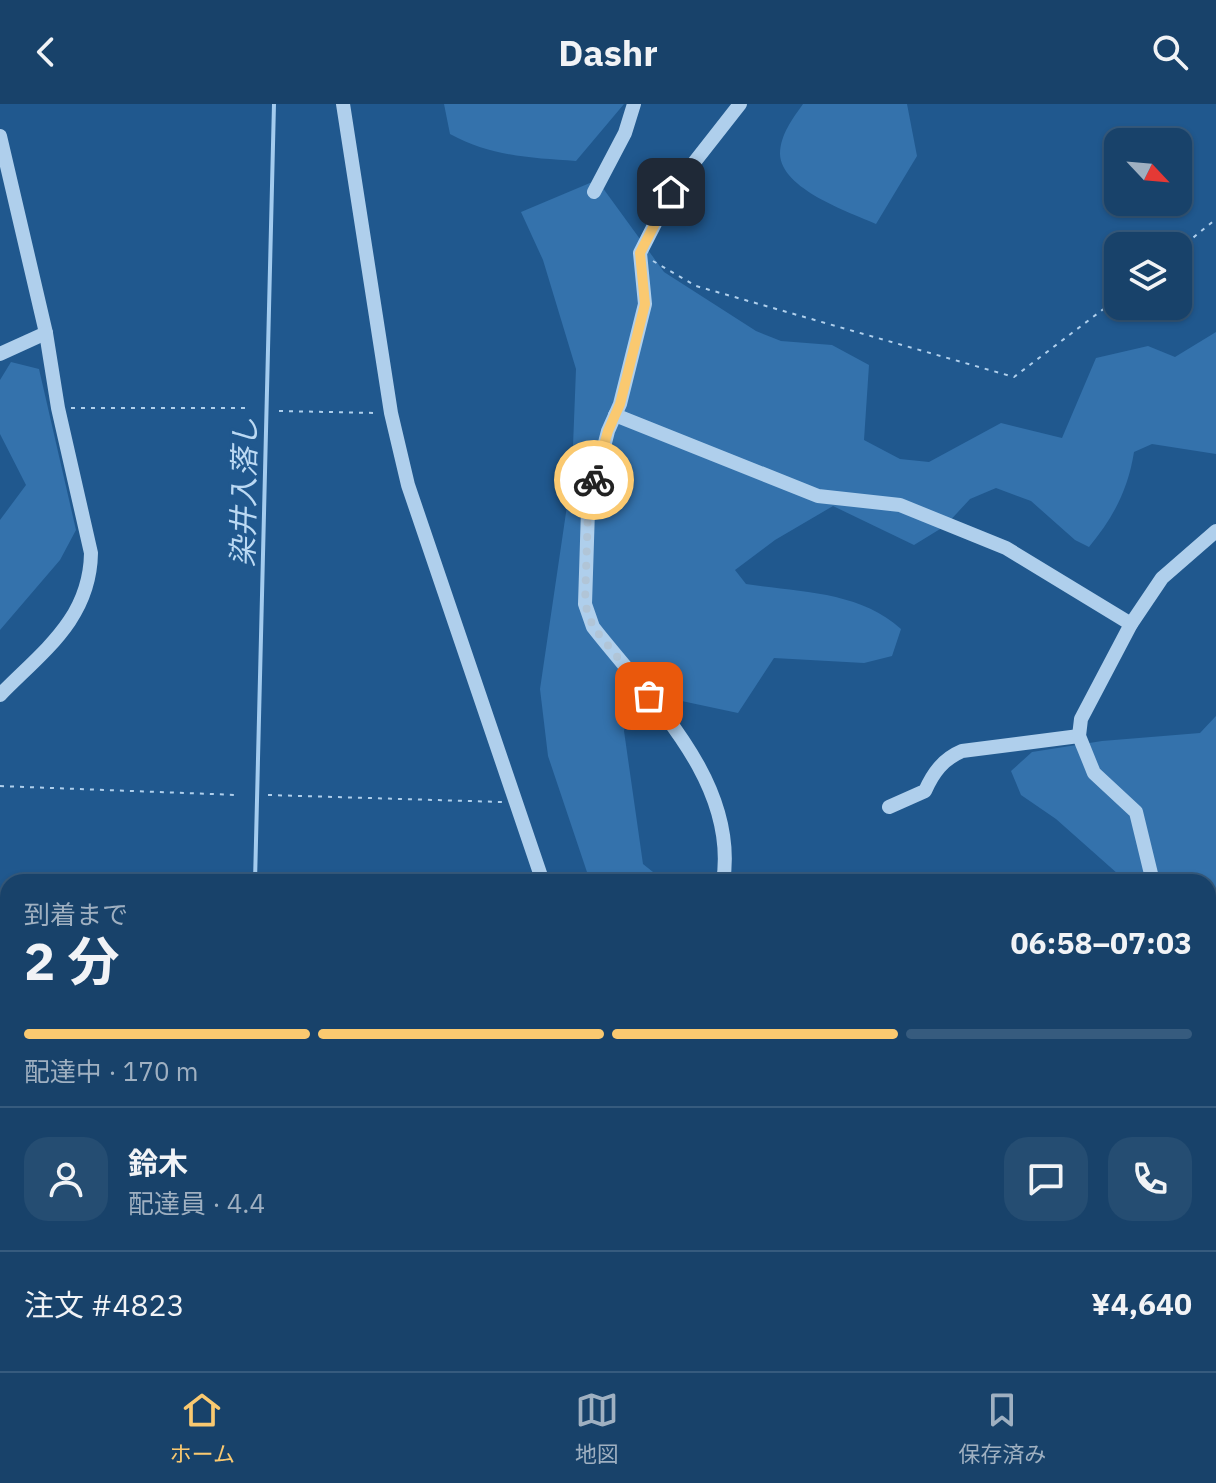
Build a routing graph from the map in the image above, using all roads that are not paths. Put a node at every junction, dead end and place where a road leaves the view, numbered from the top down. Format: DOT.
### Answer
graph roads {
  1 [pos="343,104"];
  2 [pos="634,104"];
  3 [pos="740,104"];
  4 [pos="0,136"];
  5 [pos="594,192"];
  6 [pos="46,333"];
  7 [pos="0,354"];
  8 [pos="615,415"];
  9 [pos="1216,531"];
  10 [pos="1131,624"];
  11 [pos="0,695"];
  12 [pos="1079,736"];
  13 [pos="889,807"];
  14 [pos="540,874"];
  15 [pos="723,874"];
  16 [pos="1151,874"];
  1 -- 14 [label="street"];
  2 -- 5 [label="street"];
  3 -- 8 [label="street"];
  4 -- 6 [label="street"];
  6 -- 7 [label="street"];
  6 -- 11 [label="street"];
  8 -- 10 [label="street"];
  8 -- 15 [label="street"];
  9 -- 10 [label="street"];
  10 -- 12 [label="street"];
  12 -- 13 [label="street"];
  12 -- 16 [label="street"];
}
